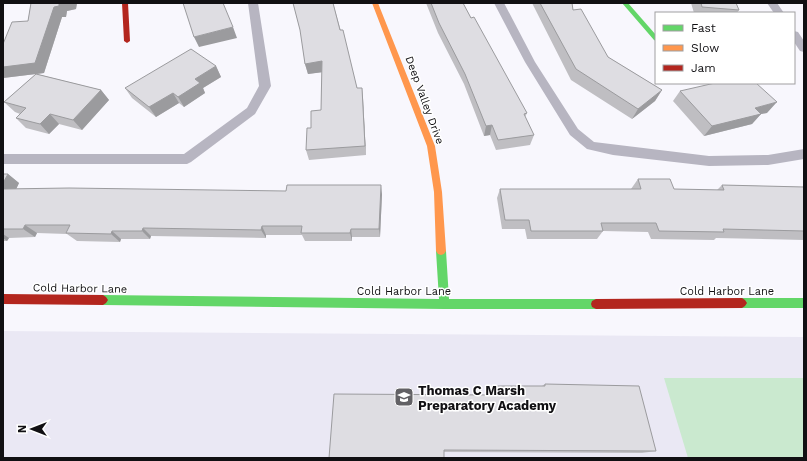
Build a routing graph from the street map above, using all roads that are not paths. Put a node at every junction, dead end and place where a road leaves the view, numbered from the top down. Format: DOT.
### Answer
graph roads {
  1 [pos="125,3"];
  2 [pos="253,3"];
  3 [pos="375,3"];
  4 [pos="499,3"];
  5 [pos="625,3"];
  6 [pos="772,3"];
  7 [pos="778,12"];
  8 [pos="795,36"];
  9 [pos="655,38"];
  10 [pos="126,41"];
  11 [pos="804,49"];
  12 [pos="804,154"];
  13 [pos="3,159"];
  14 [pos="3,300"];
  15 [pos="804,303"];
  16 [pos="444,304"];
  1 -- 10 [label="street"];
  2 -- 13 [label="lane"];
  3 -- 16 [label="street, Deep Valley Drive"];
  4 -- 12 [label="lane"];
  5 -- 9 [label="street"];
  6 -- 7 [label="lane"];
  8 -- 11 [label="lane"];
  14 -- 16 [label="street, Cold Harbor Lane"];
  15 -- 16 [label="street, Cold Harbor Lane"];
}
